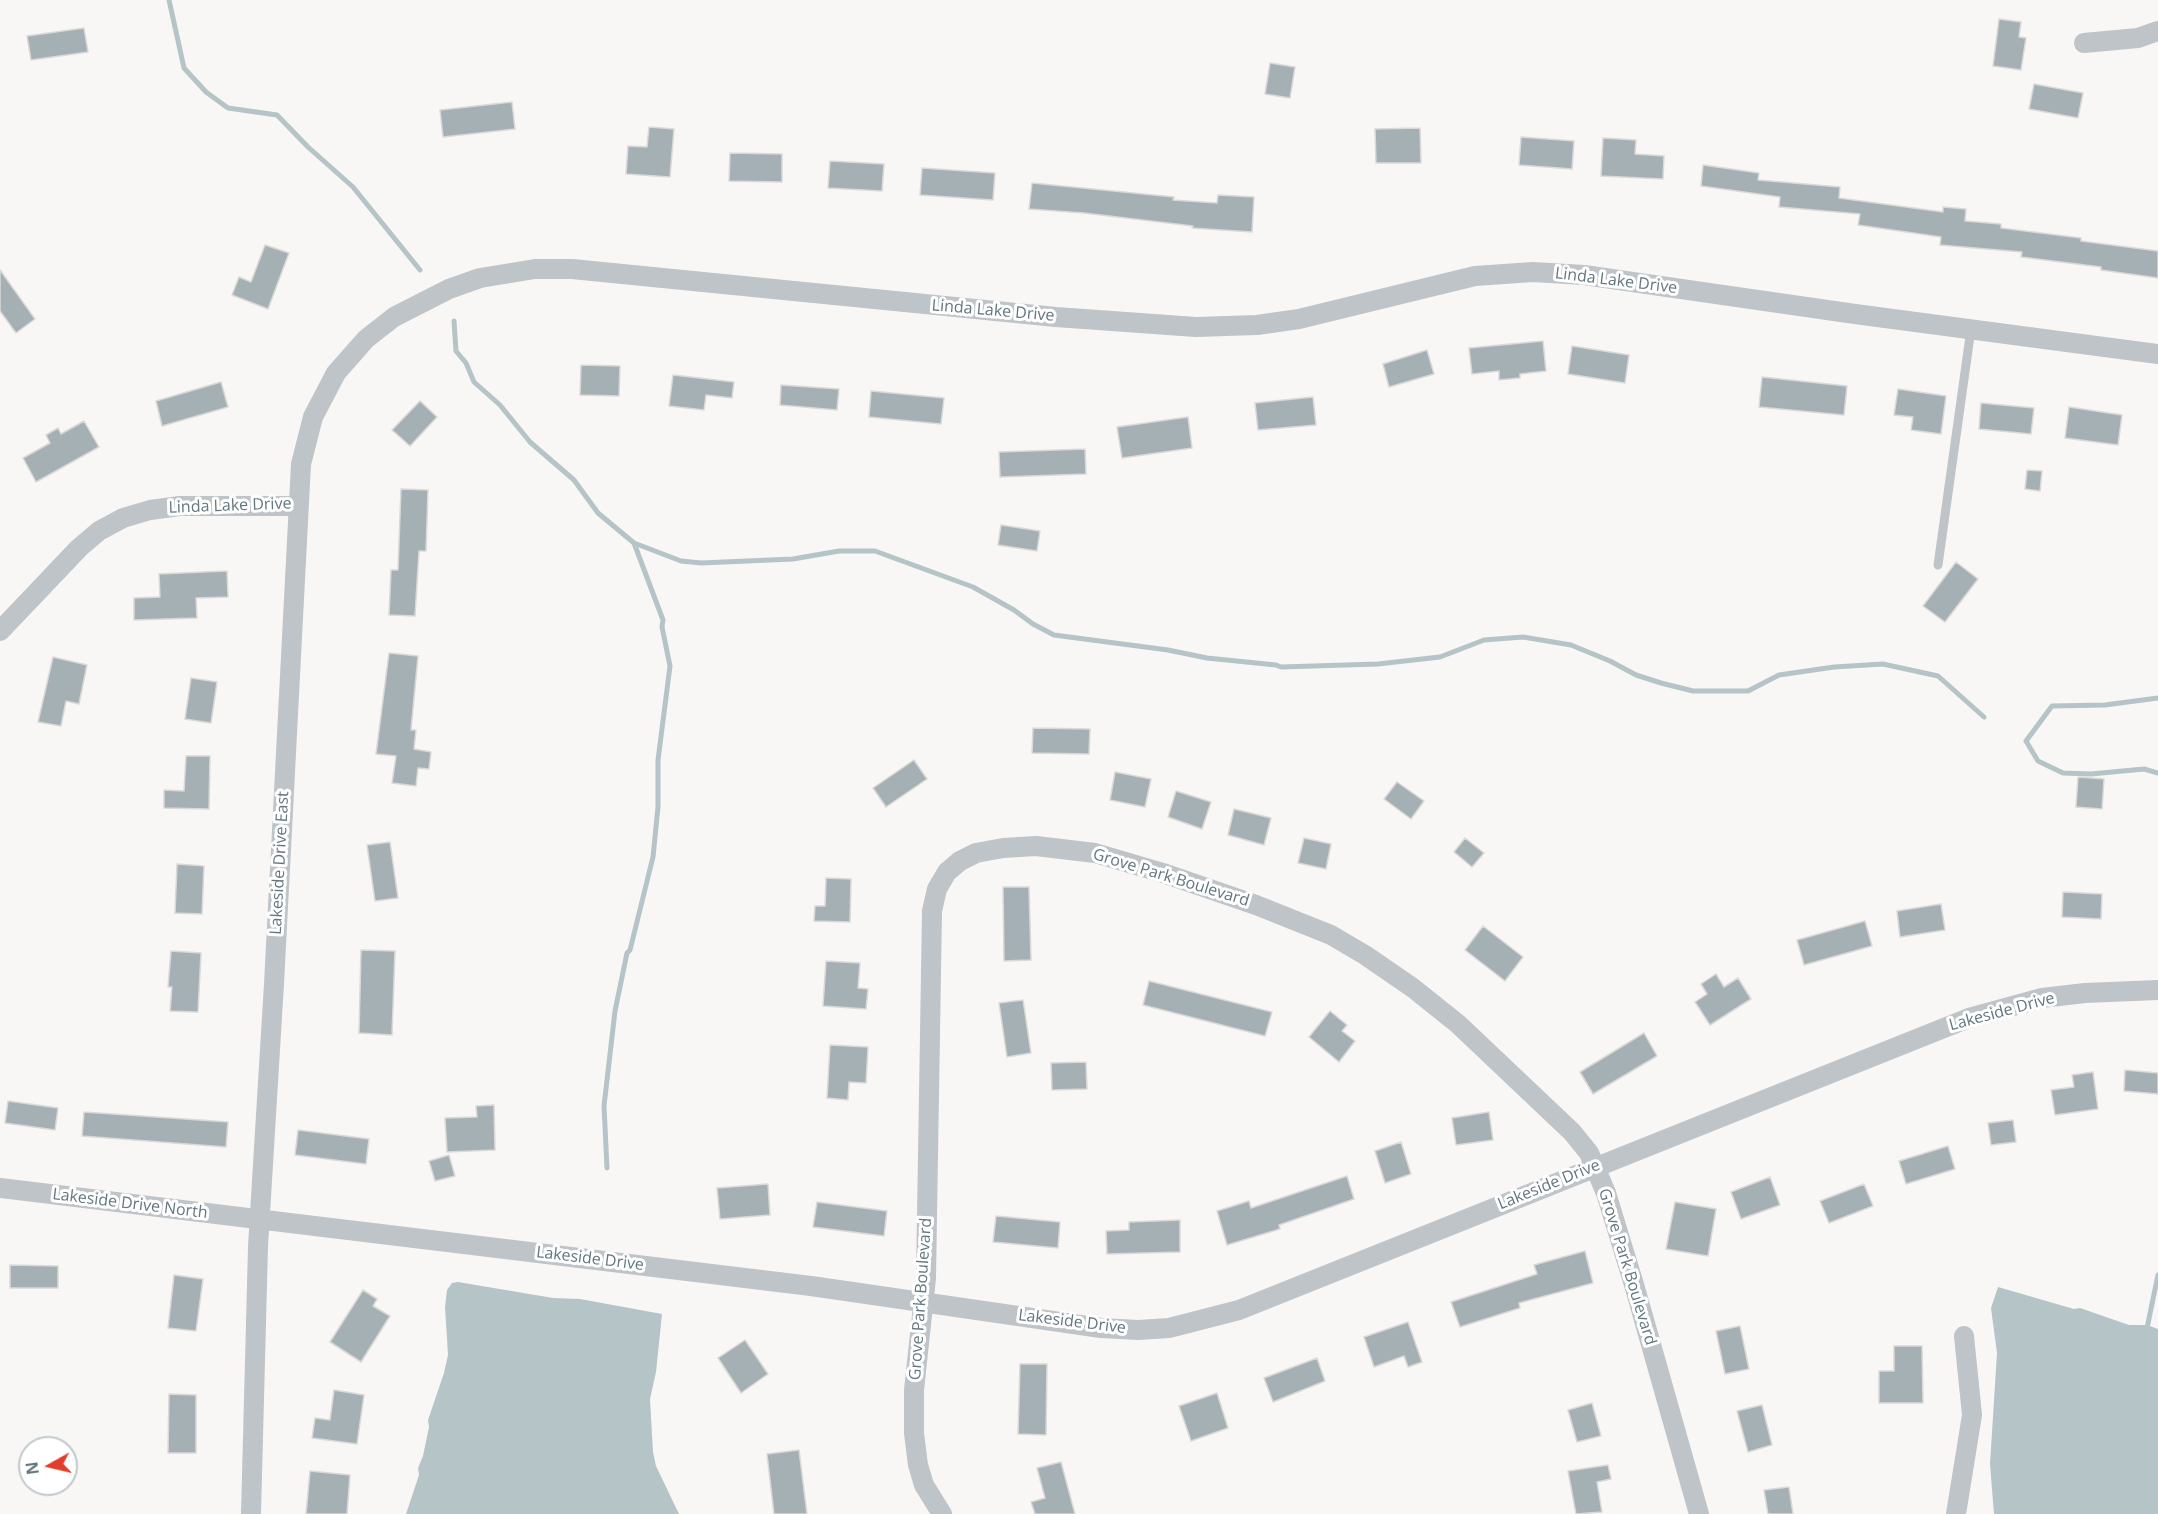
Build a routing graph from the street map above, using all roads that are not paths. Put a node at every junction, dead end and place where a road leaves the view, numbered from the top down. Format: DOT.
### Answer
graph roads {
  1 [pos="2158,31"];
  2 [pos="2084,43"];
  3 [pos="1971,329"];
  4 [pos="2158,354"];
  5 [pos="299,506"];
  6 [pos="1938,565"];
  7 [pos="0,631"];
  8 [pos="2158,990"];
  9 [pos="1596,1167"];
  10 [pos="0,1188"];
  11 [pos="260,1220"];
  12 [pos="924,1303"];
  13 [pos="1964,1336"];
  14 [pos="251,1514"];
  15 [pos="942,1514"];
  16 [pos="1699,1514"];
  17 [pos="1956,1514"];
  1 -- 2 [label="street"];
  3 -- 4 [label="street, Linda Lake Drive"];
  3 -- 5 [label="street, Linda Lake Drive"];
  3 -- 6 [label="lane"];
  5 -- 7 [label="street, Linda Lake Drive"];
  5 -- 11 [label="street, Lakeside Drive East"];
  8 -- 9 [label="street, Lakeside Drive"];
  9 -- 12 [label="street, Lakeside Drive"];
  9 -- 12 [label="street, Grove Park Boulevard"];
  9 -- 16 [label="street, Grove Park Boulevard"];
  10 -- 11 [label="street, Lakeside Drive North"];
  11 -- 12 [label="street, Lakeside Drive"];
  11 -- 14 [label="street"];
  12 -- 15 [label="street, Grove Park Boulevard"];
  13 -- 17 [label="street"];
}
